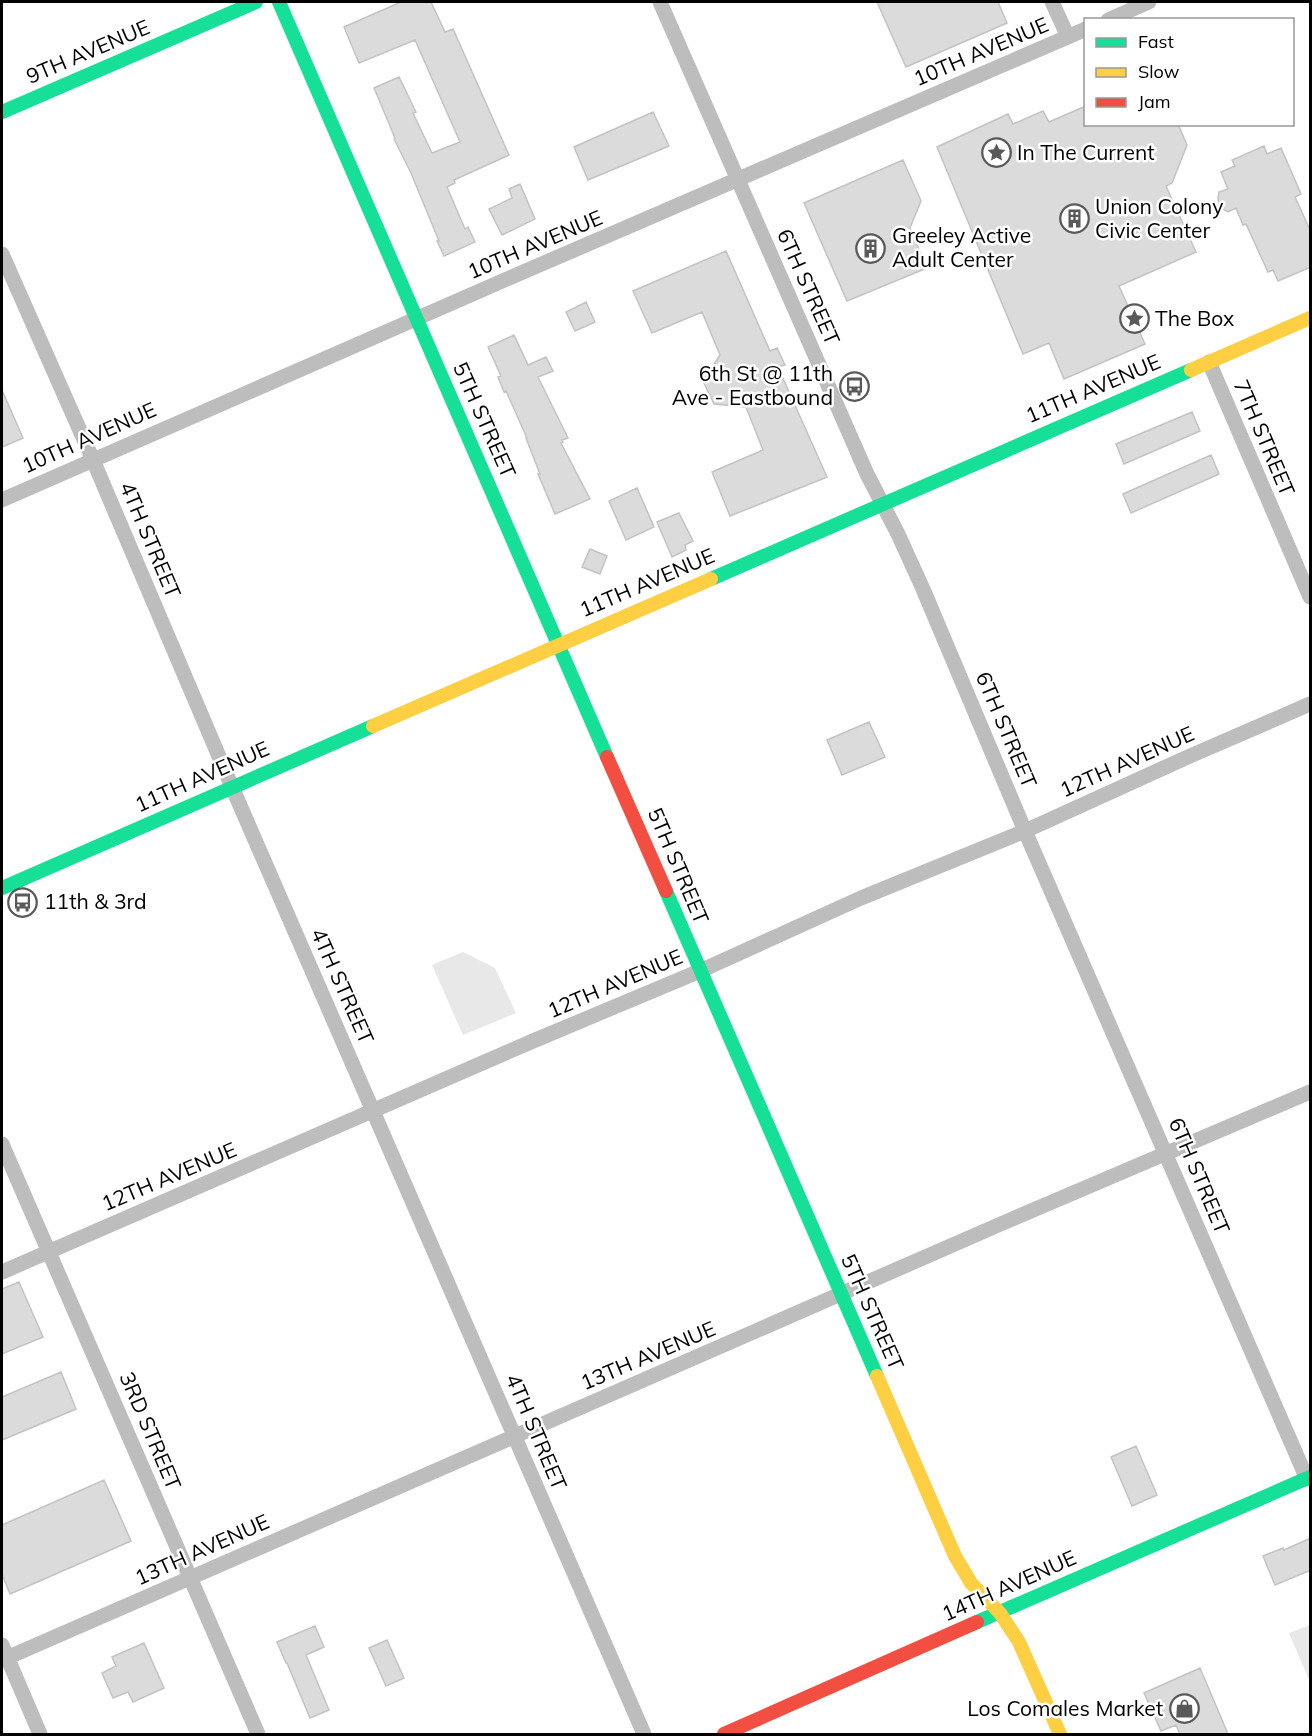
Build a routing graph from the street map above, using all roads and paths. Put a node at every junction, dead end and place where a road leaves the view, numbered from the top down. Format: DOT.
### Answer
graph roads {
  1 [pos="256,2"];
  2 [pos="279,2"];
  3 [pos="660,2"];
  4 [pos="1052,2"];
  5 [pos="1149,2"];
  6 [pos="1112,18"];
  7 [pos="1084,30"];
  8 [pos="1068,37"];
  9 [pos="2,112"];
  10 [pos="738,180"];
  11 [pos="2,254"];
  12 [pos="1311,318"];
  13 [pos="417,319"];
  14 [pos="1209,362"];
  15 [pos="93,460"];
  16 [pos="2,500"];
  17 [pos="882,504"];
  18 [pos="1311,597"];
  19 [pos="559,644"];
  20 [pos="1311,705"];
  21 [pos="232,787"];
  22 [pos="1025,831"];
  23 [pos="2,888"];
  24 [pos="700,971"];
  25 [pos="1311,1092"];
  26 [pos="374,1111"];
  27 [pos="2,1144"];
  28 [pos="1166,1154"];
  29 [pos="49,1251"];
  30 [pos="2,1272"];
  31 [pos="842,1295"];
  32 [pos="515,1437"];
  33 [pos="1309,1478"];
  34 [pos="190,1577"];
  35 [pos="1000,1613"];
  36 [pos="3,1655"];
  37 [pos="40,1734"];
  38 [pos="258,1734"];
  39 [pos="645,1734"];
  40 [pos="724,1734"];
  41 [pos="1060,1734"];
  1 -- 9 [label="main road, 9TH AVENUE"];
  2 -- 13 [label="main road, 5TH STREET"];
  3 -- 10 [label="street, 6TH STREET"];
  4 -- 8 [label="street"];
  5 -- 6 [label="street"];
  7 -- 8 [label="street, 10TH AVENUE"];
  8 -- 10 [label="street, 10TH AVENUE"];
  10 -- 13 [label="street, 10TH AVENUE"];
  10 -- 17 [label="street, 6TH STREET"];
  11 -- 15 [label="street, 4TH STREET"];
  12 -- 14 [label="main road, 11TH AVENUE"];
  13 -- 15 [label="street, 10TH AVENUE"];
  13 -- 19 [label="main road, 5TH STREET"];
  14 -- 17 [label="main road, 11TH AVENUE"];
  14 -- 18 [label="street, 7TH STREET"];
  15 -- 16 [label="street, 10TH AVENUE"];
  15 -- 21 [label="street, 4TH STREET"];
  17 -- 19 [label="main road, 11TH AVENUE"];
  17 -- 22 [label="street, 6TH STREET"];
  19 -- 21 [label="main road, 11TH AVENUE"];
  19 -- 24 [label="main road, 5TH STREET"];
  20 -- 22 [label="street, 12TH AVENUE"];
  21 -- 23 [label="main road, 11TH AVENUE"];
  21 -- 26 [label="street, 4TH STREET"];
  22 -- 24 [label="street, 12TH AVENUE"];
  22 -- 28 [label="street, 6TH STREET"];
  24 -- 26 [label="street, 12TH AVENUE"];
  24 -- 31 [label="main road, 5TH STREET"];
  25 -- 28 [label="street, 13TH AVENUE"];
  26 -- 29 [label="street, 12TH AVENUE"];
  26 -- 32 [label="street, 4TH STREET"];
  27 -- 29 [label="street, 3RD STREET"];
  28 -- 31 [label="street, 13TH AVENUE"];
  28 -- 33 [label="street, 6TH STREET"];
  29 -- 30 [label="street, 12TH AVENUE"];
  29 -- 34 [label="street, 3RD STREET"];
  31 -- 32 [label="street, 13TH AVENUE"];
  31 -- 35 [label="main road, 5TH STREET"];
  32 -- 34 [label="street, 13TH AVENUE"];
  32 -- 39 [label="street, 4TH STREET"];
  33 -- 35 [label="main road, 14TH AVENUE"];
  34 -- 36 [label="street, 13TH AVENUE"];
  34 -- 38 [label="street, 3RD STREET"];
  35 -- 40 [label="main road, 14TH AVENUE"];
  35 -- 41 [label="main road, 5TH STREET"];
  36 -- 37 [label="street"];
}
